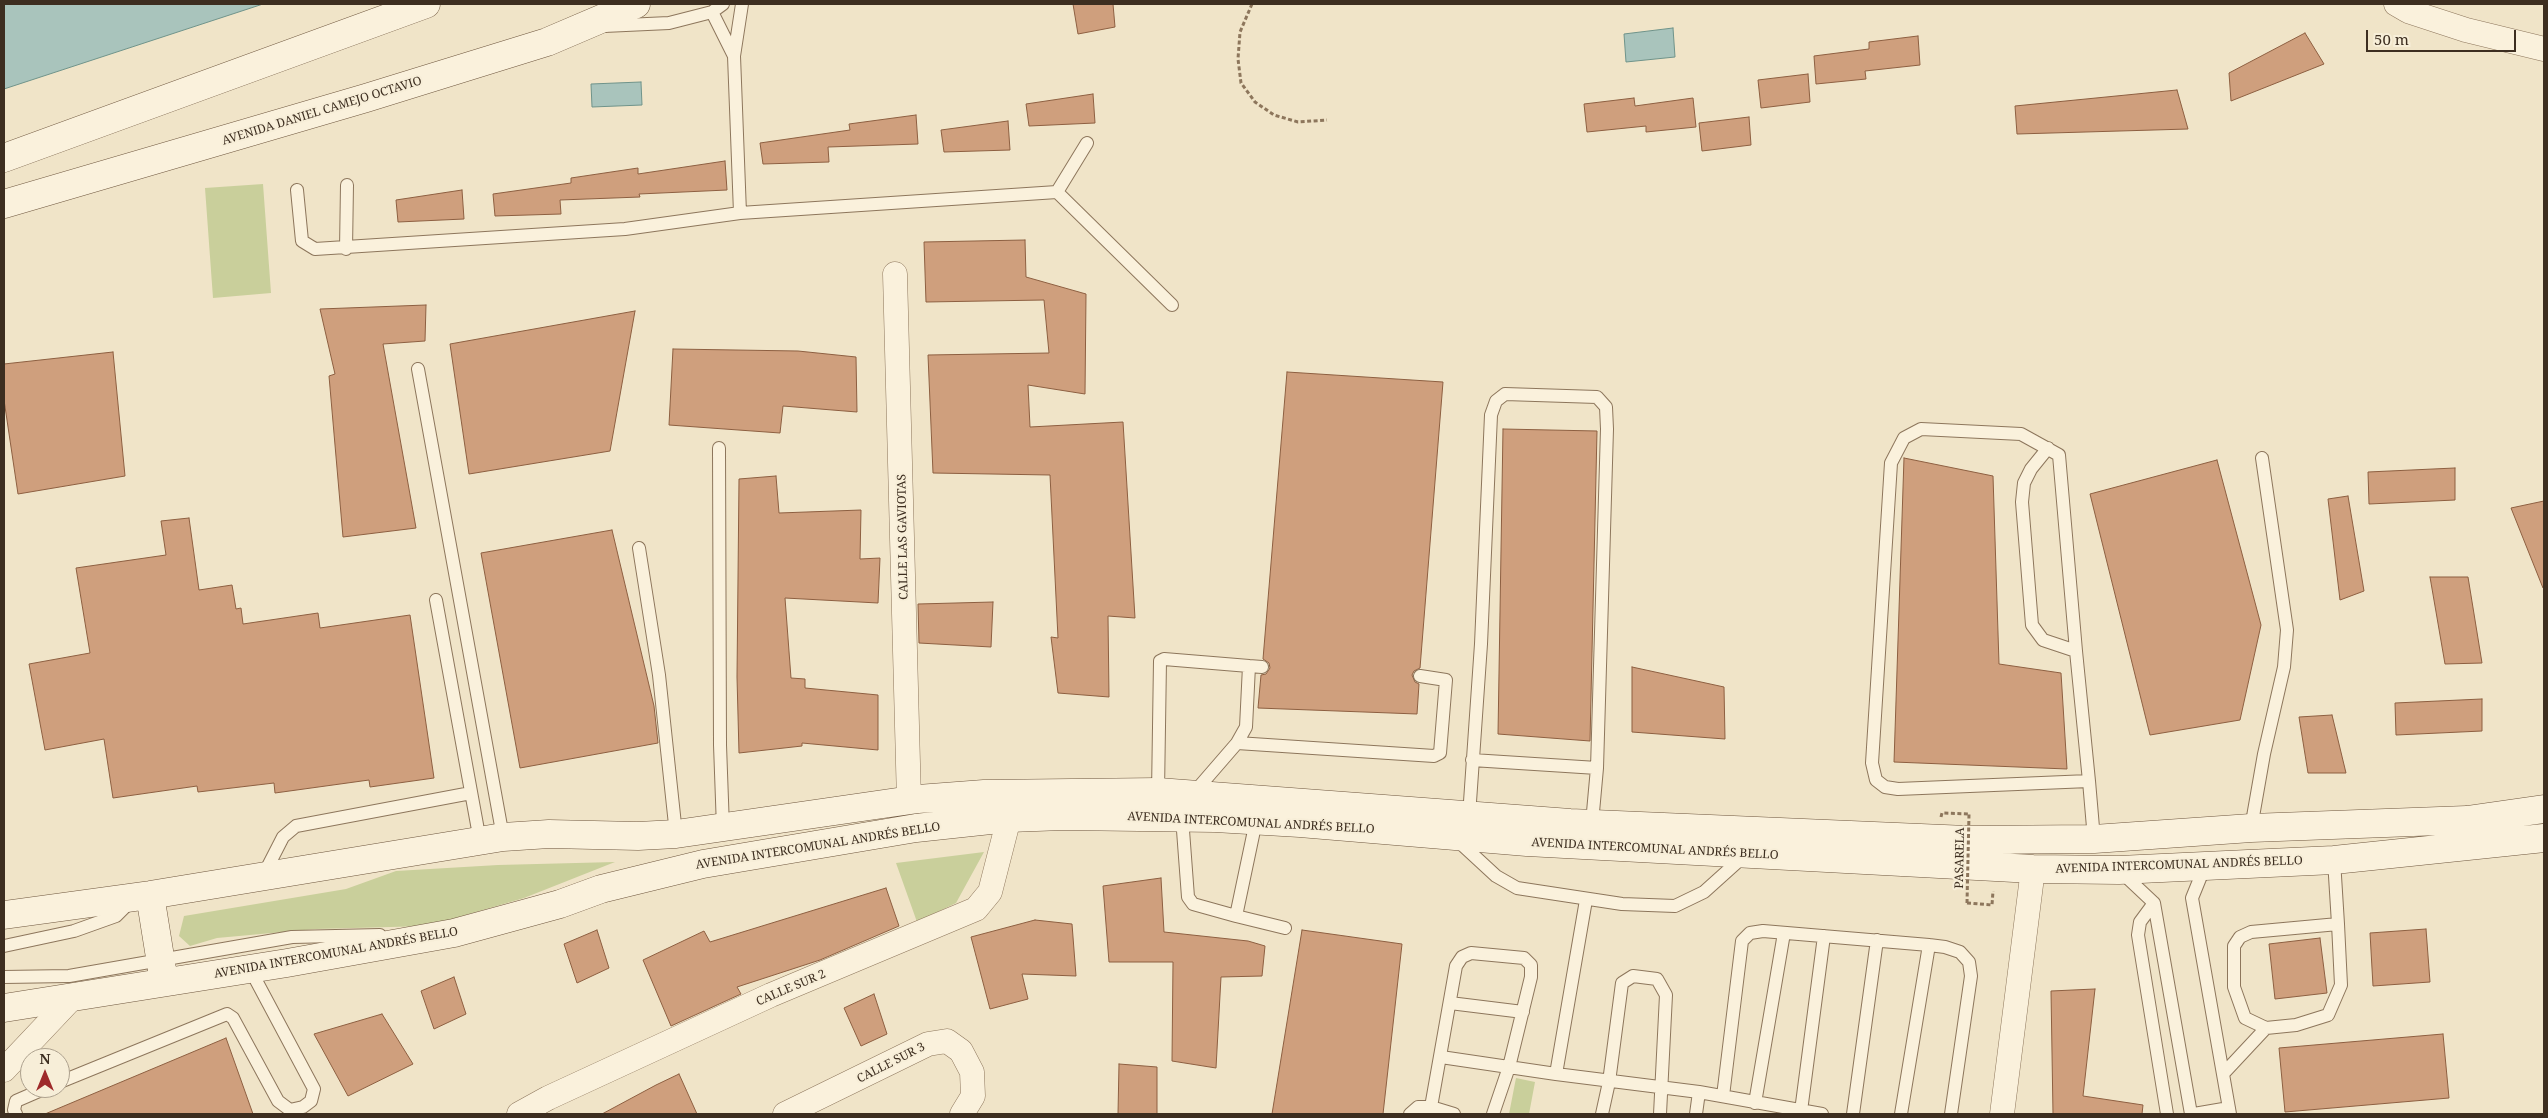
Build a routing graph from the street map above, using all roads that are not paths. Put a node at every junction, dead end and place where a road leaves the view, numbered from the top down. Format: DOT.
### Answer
graph roads {
  1 [pos="426,4"];
  2 [pos="636,4"];
  3 [pos="722,4"];
  4 [pos="742,4"];
  5 [pos="2396,4"];
  6 [pos="712,12"];
  7 [pos="581,28"];
  8 [pos="2544,48"];
  9 [pos="734,56"];
  10 [pos="1087,143"];
  11 [pos="4,158"];
  12 [pos="347,185"];
  13 [pos="297,190"];
  14 [pos="1057,192"];
  15 [pos="4,204"];
  16 [pos="740,213"];
  17 [pos="346,249"];
  18 [pos="895,274"];
  19 [pos="1172,305"];
  20 [pos="418,369"];
  21 [pos="719,448"];
  22 [pos="2048,448"];
  23 [pos="2262,458"];
  24 [pos="639,548"];
  25 [pos="436,600"];
  26 [pos="2076,651"];
  27 [pos="1249,666"];
  28 [pos="1262,667"];
  29 [pos="1420,676"];
  30 [pos="1237,743"];
  31 [pos="1472,760"];
  32 [pos="1597,768"];
  33 [pos="2089,781"];
  34 [pos="1158,792"];
  35 [pos="470,793"];
  36 [pos="909,801"];
  37 [pos="1187,806"];
  38 [pos="2544,809"];
  39 [pos="1009,818"];
  40 [pos="1256,821"];
  41 [pos="1592,823"];
  42 [pos="1460,826"];
  43 [pos="724,828"];
  44 [pos="2251,828"];
  45 [pos="676,834"];
  46 [pos="2544,838"];
  47 [pos="492,839"];
  48 [pos="2094,839"];
  49 [pos="1746,854"];
  50 [pos="2334,860"];
  51 [pos="2205,866"];
  52 [pos="2033,869"];
  53 [pos="2119,870"];
  54 [pos="263,876"];
  55 [pos="143,896"];
  56 [pos="1586,900"];
  57 [pos="2154,903"];
  58 [pos="4,915"];
  59 [pos="1236,916"];
  60 [pos="2338,924"];
  61 [pos="1285,928"];
  62 [pos="1784,933"];
  63 [pos="438,936"];
  64 [pos="1824,936"];
  65 [pos="1877,940"];
  66 [pos="1929,945"];
  67 [pos="4,946"];
  68 [pos="250,969"];
  69 [pos="163,971"];
  70 [pos="4,977"];
  71 [pos="72,998"];
  72 [pos="1450,1003"];
  73 [pos="4,1008"];
  74 [pos="1523,1012"];
  75 [pos="2266,1028"];
  76 [pos="1441,1058"];
  77 [pos="1509,1067"];
  78 [pos="4,1070"];
  79 [pos="1556,1074"];
  80 [pos="2223,1074"];
  81 [pos="70,1078"];
  82 [pos="1610,1082"];
  83 [pos="1662,1088"];
  84 [pos="1699,1092"];
  85 [pos="1723,1096"];
  86 [pos="23,1098"];
  87 [pos="1755,1102"];
  88 [pos="1431,1107"];
  89 [pos="1801,1111"];
  90 [pos="2230,1111"];
  91 [pos="16,1114"];
  92 [pos="518,1114"];
  93 [pos="785,1114"];
  94 [pos="962,1114"];
  95 [pos="1410,1114"];
  96 [pos="1454,1114"];
  97 [pos="1493,1114"];
  98 [pos="1602,1114"];
  99 [pos="1660,1114"];
  100 [pos="1696,1114"];
  101 [pos="1822,1114"];
  102 [pos="1853,1114"];
  103 [pos="1901,1114"];
  104 [pos="1952,1114"];
  105 [pos="2002,1114"];
  106 [pos="2167,1114"];
  107 [pos="2193,1114"];
  1 -- 11 [label="main road"];
  2 -- 7 [label="main road, AVENIDA DANIEL CAMEJO OCTAVIO"];
  3 -- 6 [label="lane"];
  4 -- 9 [label="lane"];
  5 -- 8 [label="street"];
  6 -- 7 [label="lane"];
  6 -- 9 [label="lane"];
  7 -- 15 [label="main road, AVENIDA DANIEL CAMEJO OCTAVIO"];
  9 -- 16 [label="lane"];
  10 -- 14 [label="lane"];
  12 -- 17 [label="lane"];
  13 -- 17 [label="lane"];
  14 -- 16 [label="lane"];
  14 -- 19 [label="lane"];
  16 -- 17 [label="lane"];
  18 -- 36 [label="street, CALLE LAS GAVIOTAS"];
  20 -- 47 [label="lane"];
  21 -- 43 [label="lane"];
  22 -- 26 [label="lane"];
  22 -- 26 [label="lane"];
  22 -- 33 [label="lane"];
  23 -- 44 [label="lane"];
  24 -- 45 [label="lane"];
  25 -- 35 [label="lane"];
  26 -- 33 [label="lane"];
  27 -- 28 [label="lane"];
  27 -- 30 [label="lane"];
  27 -- 34 [label="lane"];
  29 -- 30 [label="lane"];
  30 -- 37 [label="lane"];
  31 -- 32 [label="lane"];
  31 -- 32 [label="lane"];
  31 -- 42 [label="lane"];
  32 -- 41 [label="lane"];
  33 -- 48 [label="lane"];
  34 -- 36 [label="main road, AVENIDA INTERCOMUNAL ANDRÉS BELLO"];
  34 -- 37 [label="main road, AVENIDA INTERCOMUNAL ANDRÉS BELLO"];
  35 -- 47 [label="lane"];
  35 -- 54 [label="lane"];
  36 -- 43 [label="main road, AVENIDA INTERCOMUNAL ANDRÉS BELLO"];
  37 -- 39 [label="main road, AVENIDA INTERCOMUNAL ANDRÉS BELLO"];
  37 -- 40 [label="main road, AVENIDA INTERCOMUNAL ANDRÉS BELLO"];
  37 -- 42 [label="main road, AVENIDA INTERCOMUNAL ANDRÉS BELLO"];
  37 -- 59 [label="lane"];
  38 -- 44 [label="main road, AVENIDA INTERCOMUNAL ANDRÉS BELLO"];
  39 -- 63 [label="main road, AVENIDA INTERCOMUNAL ANDRÉS BELLO"];
  39 -- 92 [label="street, CALLE SUR 2"];
  40 -- 42 [label="main road, AVENIDA INTERCOMUNAL ANDRÉS BELLO"];
  40 -- 59 [label="lane"];
  41 -- 42 [label="main road, AVENIDA INTERCOMUNAL ANDRÉS BELLO"];
  41 -- 48 [label="main road, AVENIDA INTERCOMUNAL ANDRÉS BELLO"];
  42 -- 49 [label="main road, AVENIDA INTERCOMUNAL ANDRÉS BELLO"];
  42 -- 56 [label="lane"];
  43 -- 45 [label="main road, AVENIDA INTERCOMUNAL ANDRÉS BELLO"];
  44 -- 48 [label="main road, AVENIDA INTERCOMUNAL ANDRÉS BELLO"];
  45 -- 47 [label="main road, AVENIDA INTERCOMUNAL ANDRÉS BELLO"];
  46 -- 50 [label="main road, AVENIDA INTERCOMUNAL ANDRÉS BELLO"];
  47 -- 54 [label="main road, AVENIDA INTERCOMUNAL ANDRÉS BELLO"];
  49 -- 52 [label="main road, AVENIDA INTERCOMUNAL ANDRÉS BELLO"];
  49 -- 56 [label="lane"];
  50 -- 51 [label="main road, AVENIDA INTERCOMUNAL ANDRÉS BELLO"];
  50 -- 60 [label="lane"];
  51 -- 53 [label="main road, AVENIDA INTERCOMUNAL ANDRÉS BELLO"];
  51 -- 80 [label="lane"];
  52 -- 53 [label="main road, AVENIDA INTERCOMUNAL ANDRÉS BELLO"];
  52 -- 105 [label="street"];
  53 -- 57 [label="lane"];
  54 -- 55 [label="main road, AVENIDA INTERCOMUNAL ANDRÉS BELLO"];
  55 -- 58 [label="main road, AVENIDA INTERCOMUNAL ANDRÉS BELLO"];
  55 -- 67 [label="lane"];
  55 -- 69 [label="main road"];
  56 -- 79 [label="lane"];
  57 -- 106 [label="lane"];
  57 -- 107 [label="lane"];
  59 -- 61 [label="lane"];
  60 -- 75 [label="lane"];
  60 -- 75 [label="lane"];
  62 -- 64 [label="lane"];
  62 -- 85 [label="lane"];
  62 -- 87 [label="lane"];
  63 -- 68 [label="main road, AVENIDA INTERCOMUNAL ANDRÉS BELLO"];
  63 -- 69 [label="lane"];
  64 -- 65 [label="lane"];
  64 -- 89 [label="lane"];
  65 -- 66 [label="lane"];
  65 -- 102 [label="lane"];
  66 -- 103 [label="lane"];
  66 -- 104 [label="lane"];
  68 -- 69 [label="main road, AVENIDA INTERCOMUNAL ANDRÉS BELLO"];
  68 -- 81 [label="lane"];
  69 -- 70 [label="lane"];
  69 -- 71 [label="main road, AVENIDA INTERCOMUNAL ANDRÉS BELLO"];
  71 -- 73 [label="main road, AVENIDA INTERCOMUNAL ANDRÉS BELLO"];
  71 -- 78 [label="street"];
  72 -- 74 [label="lane"];
  72 -- 74 [label="lane"];
  72 -- 76 [label="lane"];
  74 -- 77 [label="lane"];
  75 -- 80 [label="lane"];
  76 -- 77 [label="lane"];
  76 -- 88 [label="lane"];
  77 -- 79 [label="lane"];
  77 -- 97 [label="lane"];
  79 -- 82 [label="lane"];
  80 -- 90 [label="lane"];
  82 -- 83 [label="lane"];
  82 -- 83 [label="lane"];
  82 -- 98 [label="lane"];
  83 -- 84 [label="lane"];
  83 -- 99 [label="lane"];
  84 -- 85 [label="lane"];
  84 -- 100 [label="lane"];
  85 -- 87 [label="lane"];
  86 -- 91 [label="lane"];
  87 -- 89 [label="lane"];
  88 -- 95 [label="lane"];
  88 -- 96 [label="lane"];
  89 -- 101 [label="lane"];
  90 -- 107 [label="lane"];
  93 -- 94 [label="street, CALLE SUR 3"];
}
